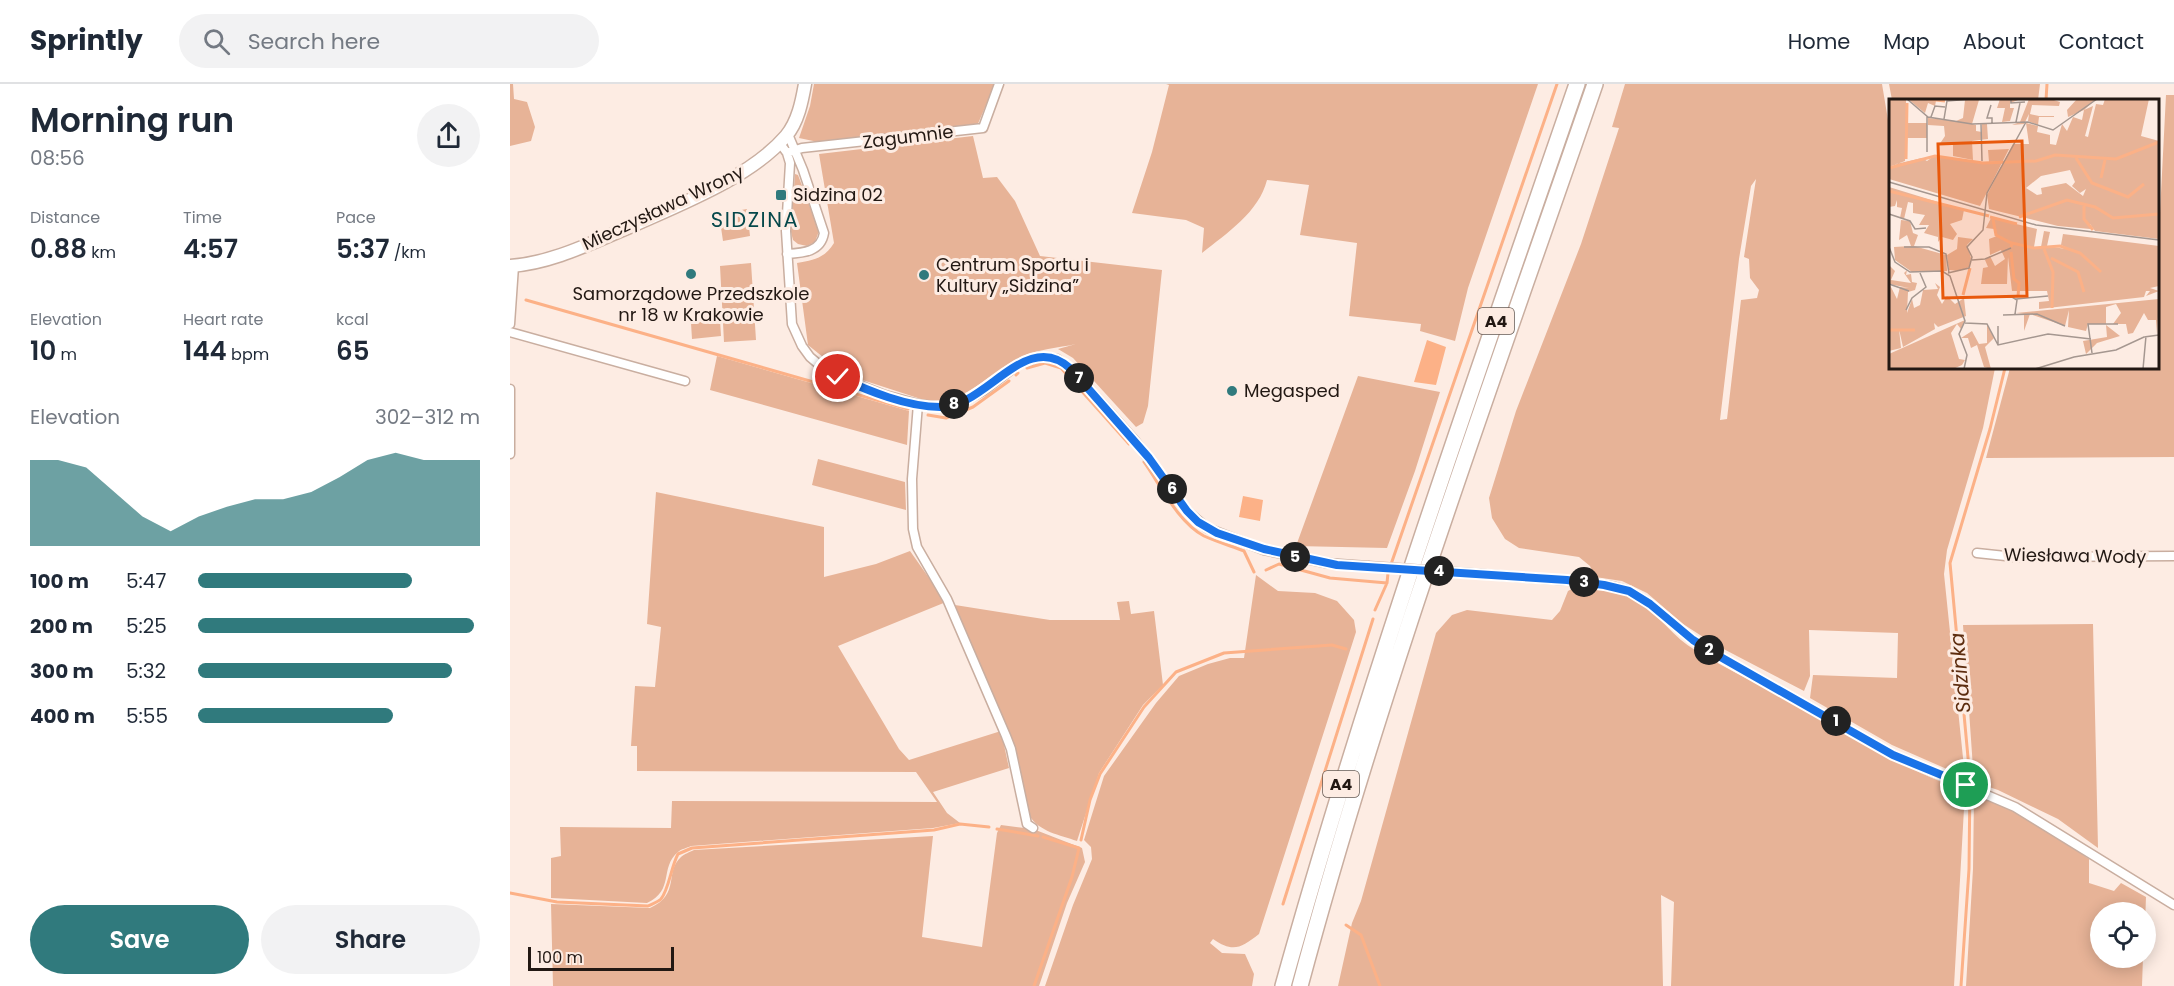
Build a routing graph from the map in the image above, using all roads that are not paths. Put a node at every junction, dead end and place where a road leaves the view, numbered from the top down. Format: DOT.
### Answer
graph roads {
  1 [pos="805,84"];
  2 [pos="999,84"];
  3 [pos="1577,84"];
  4 [pos="1595,84"];
  5 [pos="784,138"];
  6 [pos="791,151"];
  7 [pos="787,254"];
  8 [pos="512,266"];
  9 [pos="510,324"];
  10 [pos="510,332"];
  11 [pos="685,381"];
  12 [pos="510,389"];
  13 [pos="918,404"];
  14 [pos="510,454"];
  15 [pos="1977,553"];
  16 [pos="2174,556"];
  17 [pos="1033,828"];
  18 [pos="2174,905"];
  19 [pos="1283,986"];
  20 [pos="1300,986"];
  1 -- 5 [label="street, Mieczysława Wrony"];
  2 -- 6 [label="street, Zagumnie"];
  3 -- 19 [label="highway, A4"];
  4 -- 20 [label="highway, A4"];
  5 -- 6 [label="street"];
  5 -- 8 [label="street, Mieczysława Wrony"];
  6 -- 7 [label="street"];
  6 -- 7 [label="street"];
  7 -- 13 [label="street"];
  8 -- 9 [label="street"];
  10 -- 11 [label="street"];
  12 -- 14 [label="street"];
  13 -- 17 [label="street"];
  13 -- 18 [label="street, bridge"];
  15 -- 16 [label="street, Wiesława Wody"];
}
